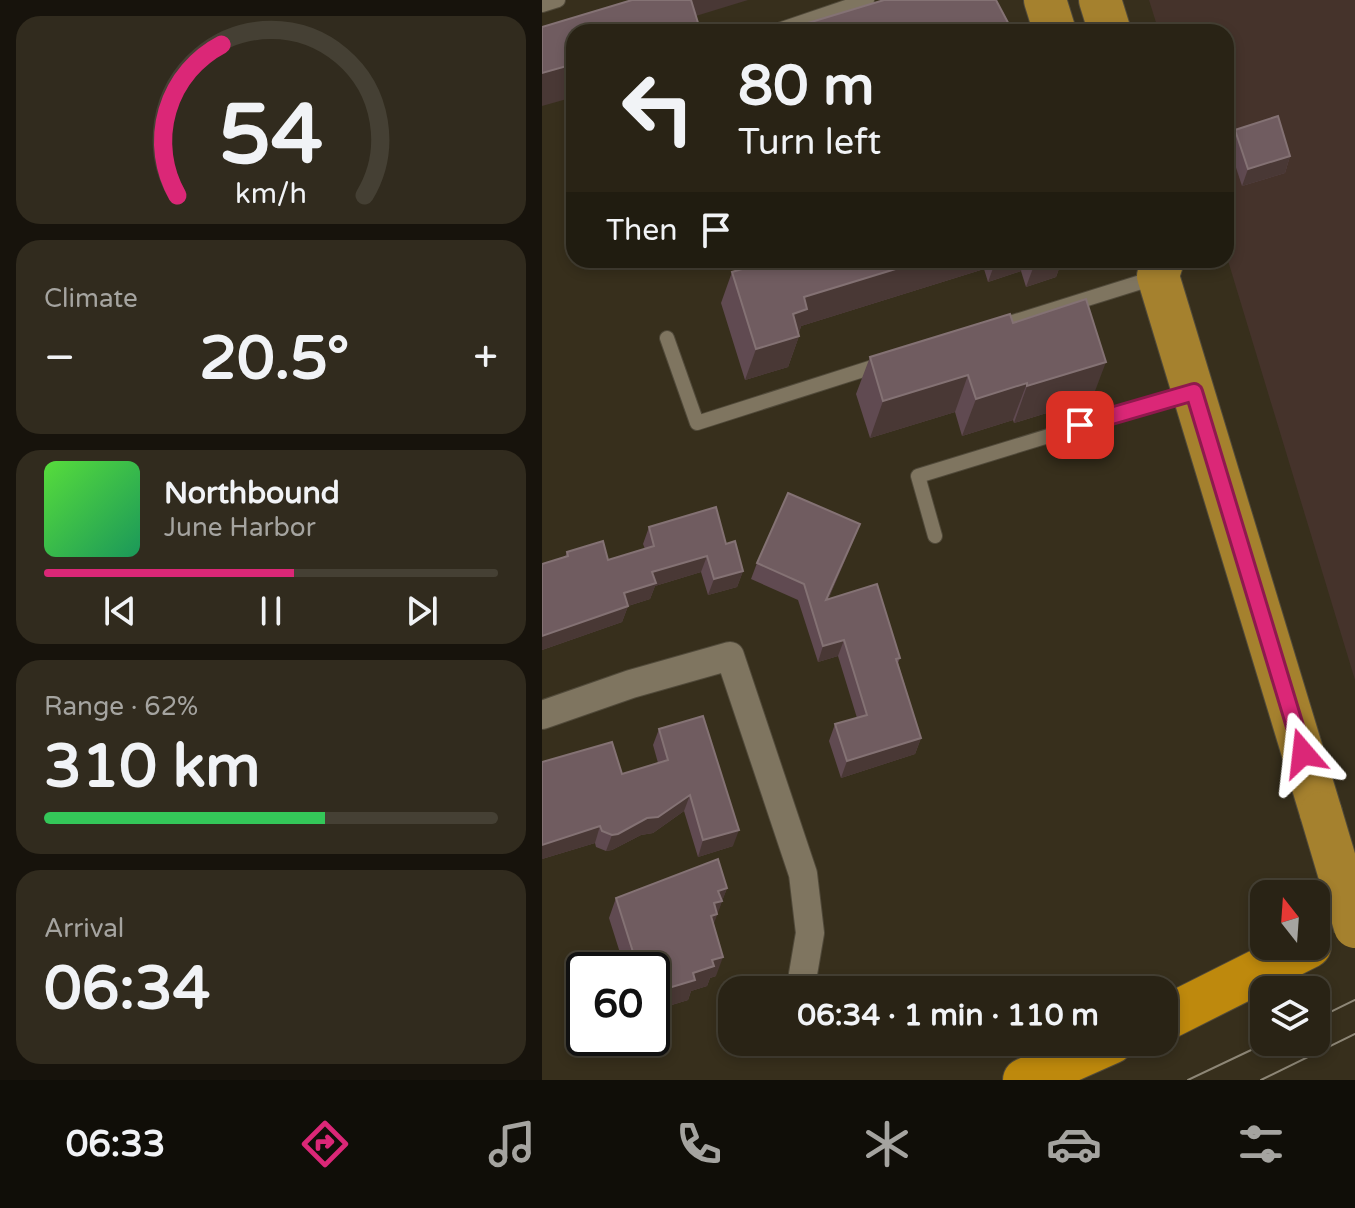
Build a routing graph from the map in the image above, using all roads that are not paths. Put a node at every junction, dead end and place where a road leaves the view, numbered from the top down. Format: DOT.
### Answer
graph roads {
  1 [pos="558,0"];
  2 [pos="867,0"];
  3 [pos="1045,0"];
  4 [pos="1100,0"];
  5 [pos="542,5"];
  6 [pos="796,24"];
  7 [pos="1052,24"];
  8 [pos="1108,24"];
  9 [pos="1145,268"];
  10 [pos="1154,268"];
  11 [pos="977,334"];
  12 [pos="667,338"];
  13 [pos="904,357"];
  14 [pos="1194,392"];
  15 [pos="935,536"];
  16 [pos="542,715"];
  17 [pos="1355,925"];
  18 [pos="1330,936"];
  19 [pos="1281,960"];
  20 [pos="803,974"];
  21 [pos="1178,1012"];
  22 [pos="1079,1056"];
  23 [pos="1025,1080"];
  1 -- 5 [label="lane"];
  2 -- 6 [label="lane"];
  3 -- 7 [label="main road"];
  4 -- 8 [label="main road"];
  9 -- 11 [label="lane"];
  10 -- 14 [label="main road"];
  12 -- 13 [label="lane"];
  14 -- 15 [label="lane"];
  14 -- 17 [label="main road, bridge"];
  16 -- 20 [label="street"];
  17 -- 18 [label="highway"];
  19 -- 21 [label="highway"];
  22 -- 23 [label="highway"];
}
